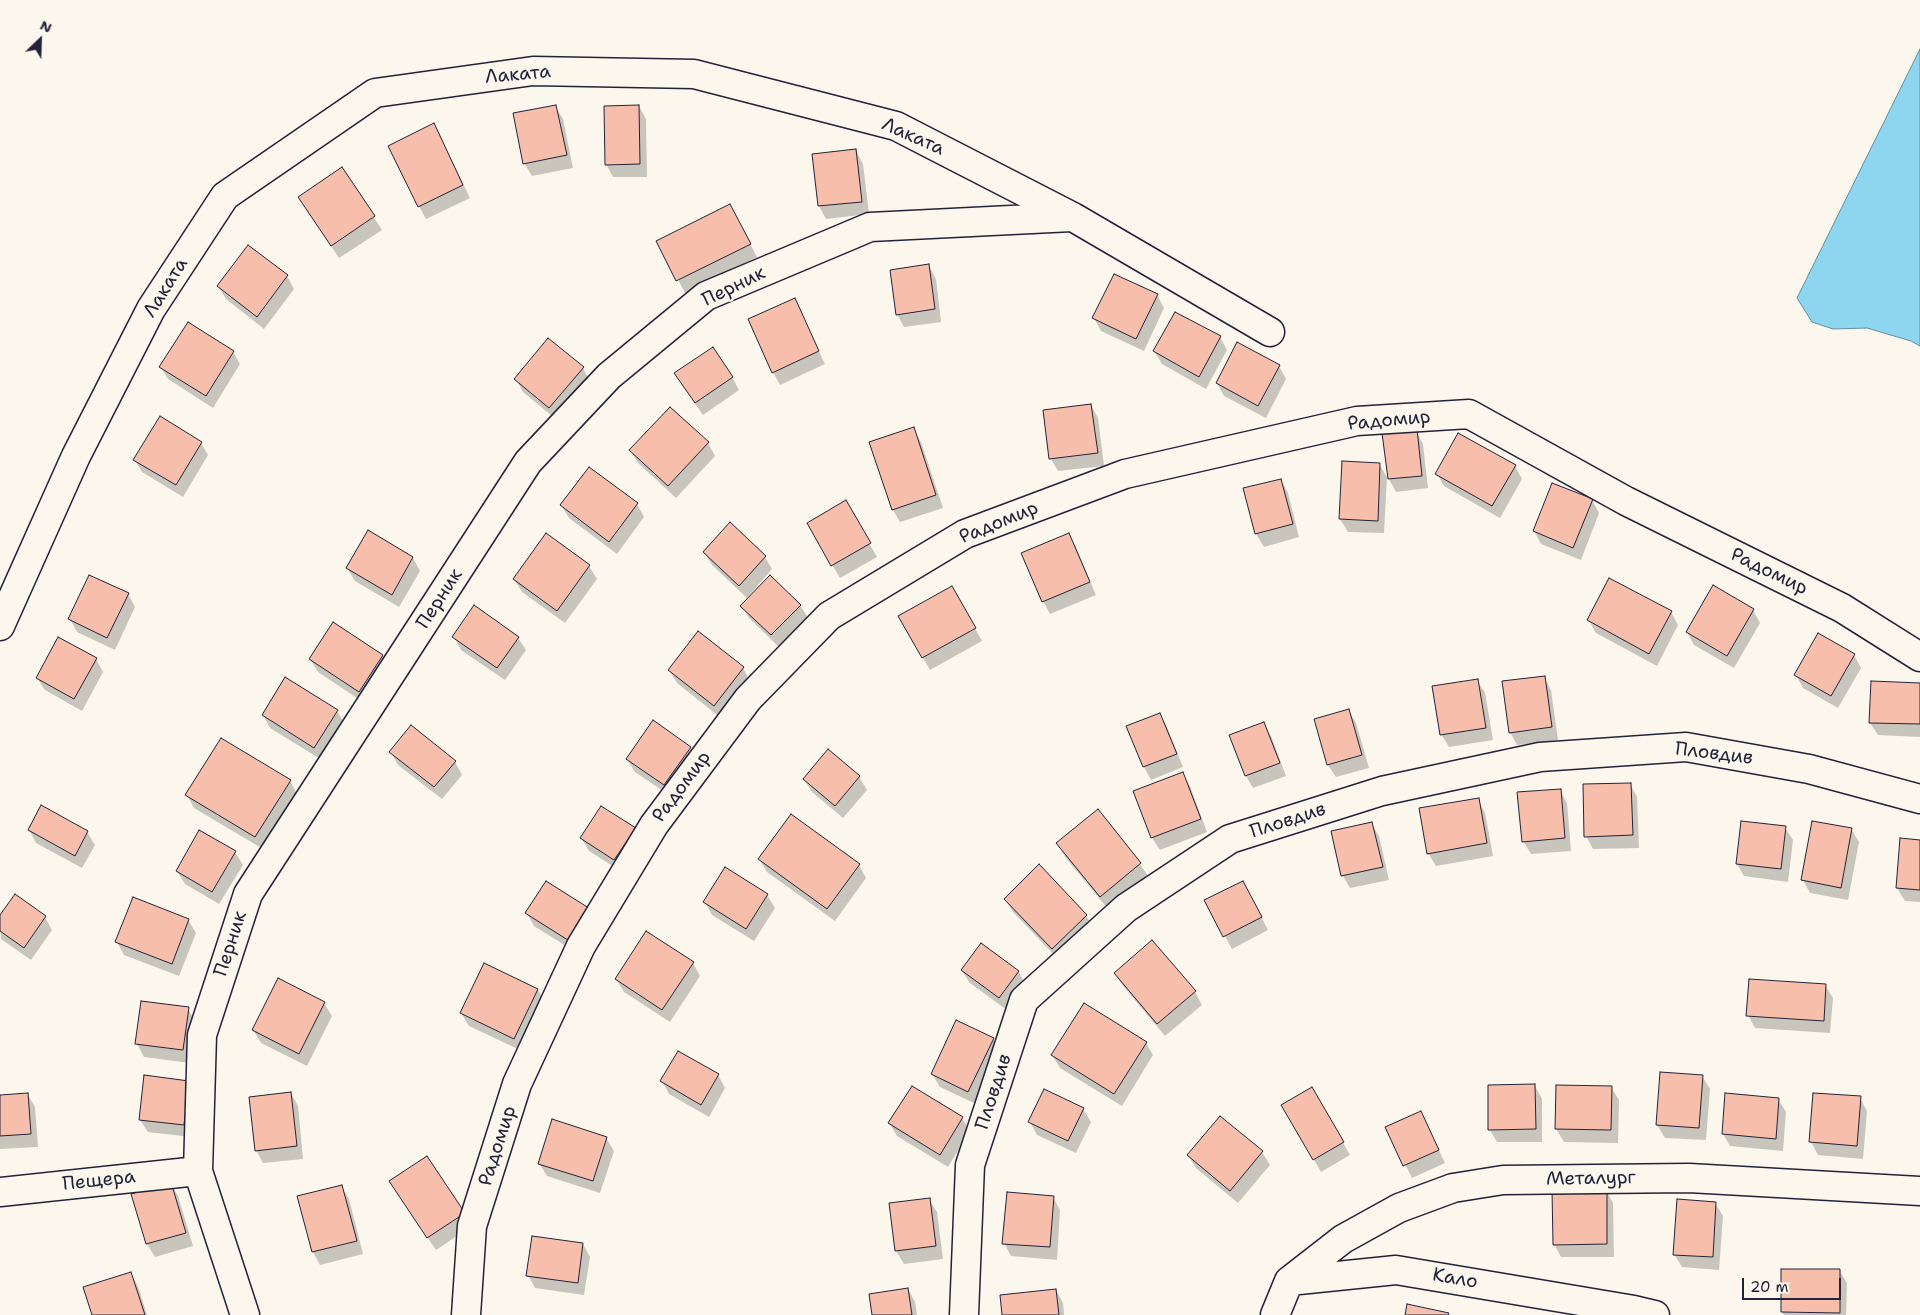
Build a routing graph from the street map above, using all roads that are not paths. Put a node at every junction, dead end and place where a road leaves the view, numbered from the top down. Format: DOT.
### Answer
graph roads {
  1 [pos="1073,217"];
  2 [pos="1270,332"];
  3 [pos="0,626"];
  4 [pos="1920,657"];
  5 [pos="1920,799"];
  6 [pos="198,1171"];
  7 [pos="1920,1191"];
  8 [pos="0,1192"];
  9 [pos="1289,1281"];
  10 [pos="245,1315"];
  11 [pos="466,1315"];
  12 [pos="964,1315"];
  13 [pos="1275,1315"];
  14 [pos="1655,1315"];
  1 -- 2 [label="street, Лаката"];
  1 -- 3 [label="street, Лаката"];
  1 -- 6 [label="street, Перник"];
  4 -- 11 [label="street, Радомир"];
  5 -- 12 [label="street, Пловдив"];
  6 -- 8 [label="street, Пещера"];
  6 -- 10 [label="street, Перник"];
  7 -- 9 [label="street, Металург"];
  9 -- 13 [label="street"];
  9 -- 14 [label="street, Кало"];
}
